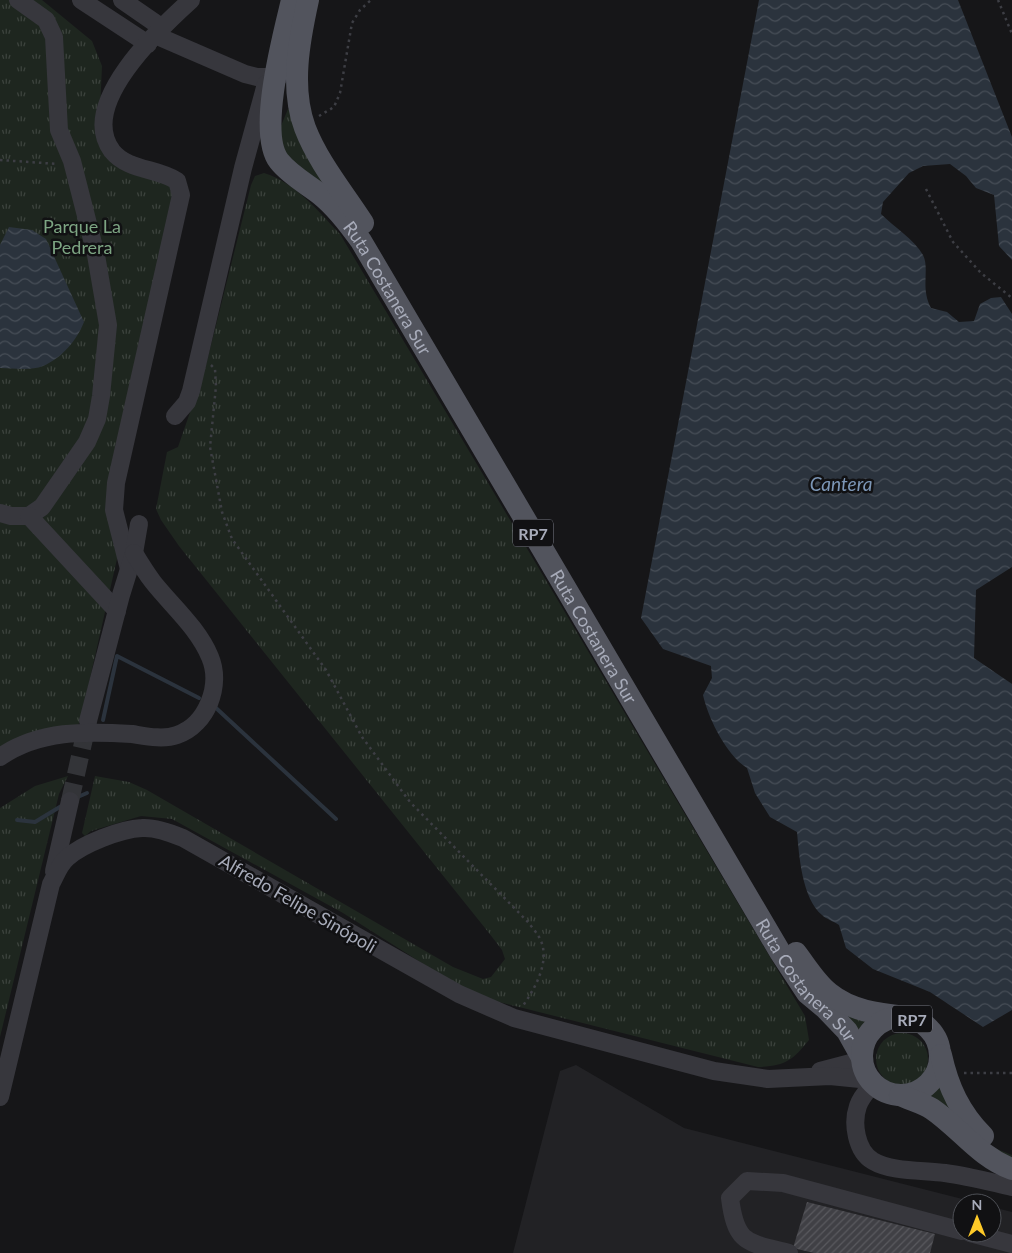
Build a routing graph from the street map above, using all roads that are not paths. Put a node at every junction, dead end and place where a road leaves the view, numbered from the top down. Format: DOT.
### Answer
graph roads {
  1 [pos="18,0"];
  2 [pos="82,0"];
  3 [pos="122,0"];
  4 [pos="190,0"];
  5 [pos="292,0"];
  6 [pos="308,0"];
  7 [pos="155,35"];
  8 [pos="281,76"];
  9 [pos="175,416"];
  10 [pos="0,513"];
  11 [pos="29,516"];
  12 [pos="139,524"];
  13 [pos="132,561"];
  14 [pos="117,611"];
  15 [pos="88,721"];
  16 [pos="0,756"];
  17 [pos="70,801"];
  18 [pos="51,884"];
  19 [pos="906,1017"];
  20 [pos="943,1063"];
  21 [pos="866,1070"];
  22 [pos="900,1095"];
  23 [pos="0,1097"];
  24 [pos="1012,1152"];
  25 [pos="1012,1169"];
  26 [pos="1012,1188"];
  27 [pos="952,1228"];
  28 [pos="789,1253"];
  1 -- 11 [label="street"];
  2 -- 7 [label="street"];
  3 -- 7 [label="street"];
  4 -- 7 [label="street"];
  5 -- 8 [label="main road, Ruta Costanera Sur / RP7"];
  6 -- 8 [label="main road, Ruta Costanera Sur / RP7"];
  7 -- 8 [label="street"];
  7 -- 13 [label="street"];
  8 -- 9 [label="street"];
  8 -- 19 [label="main road, Ruta Costanera Sur / RP7"];
  8 -- 21 [label="main road, Ruta Costanera Sur / RP7"];
  10 -- 11 [label="street"];
  11 -- 14 [label="street"];
  12 -- 13 [label="street"];
  13 -- 14 [label="street"];
  13 -- 16 [label="street"];
  14 -- 15 [label="street"];
  17 -- 18 [label="street"];
  18 -- 21 [label="street, Alfredo Felipe Sinópoli"];
  18 -- 23 [label="street, Alfredo Felipe Sinópoli"];
  19 -- 20 [label="main road, Ruta Costanera Sur / RP7"];
  19 -- 21 [label="main road, Ruta Costanera Sur / RP7"];
  20 -- 22 [label="main road, RP7"];
  20 -- 24 [label="main road, Ruta Costanera Sur / RP7"];
  21 -- 22 [label="main road"];
  21 -- 26 [label="street"];
  22 -- 25 [label="main road"];
  27 -- 28 [label="street"];
}
